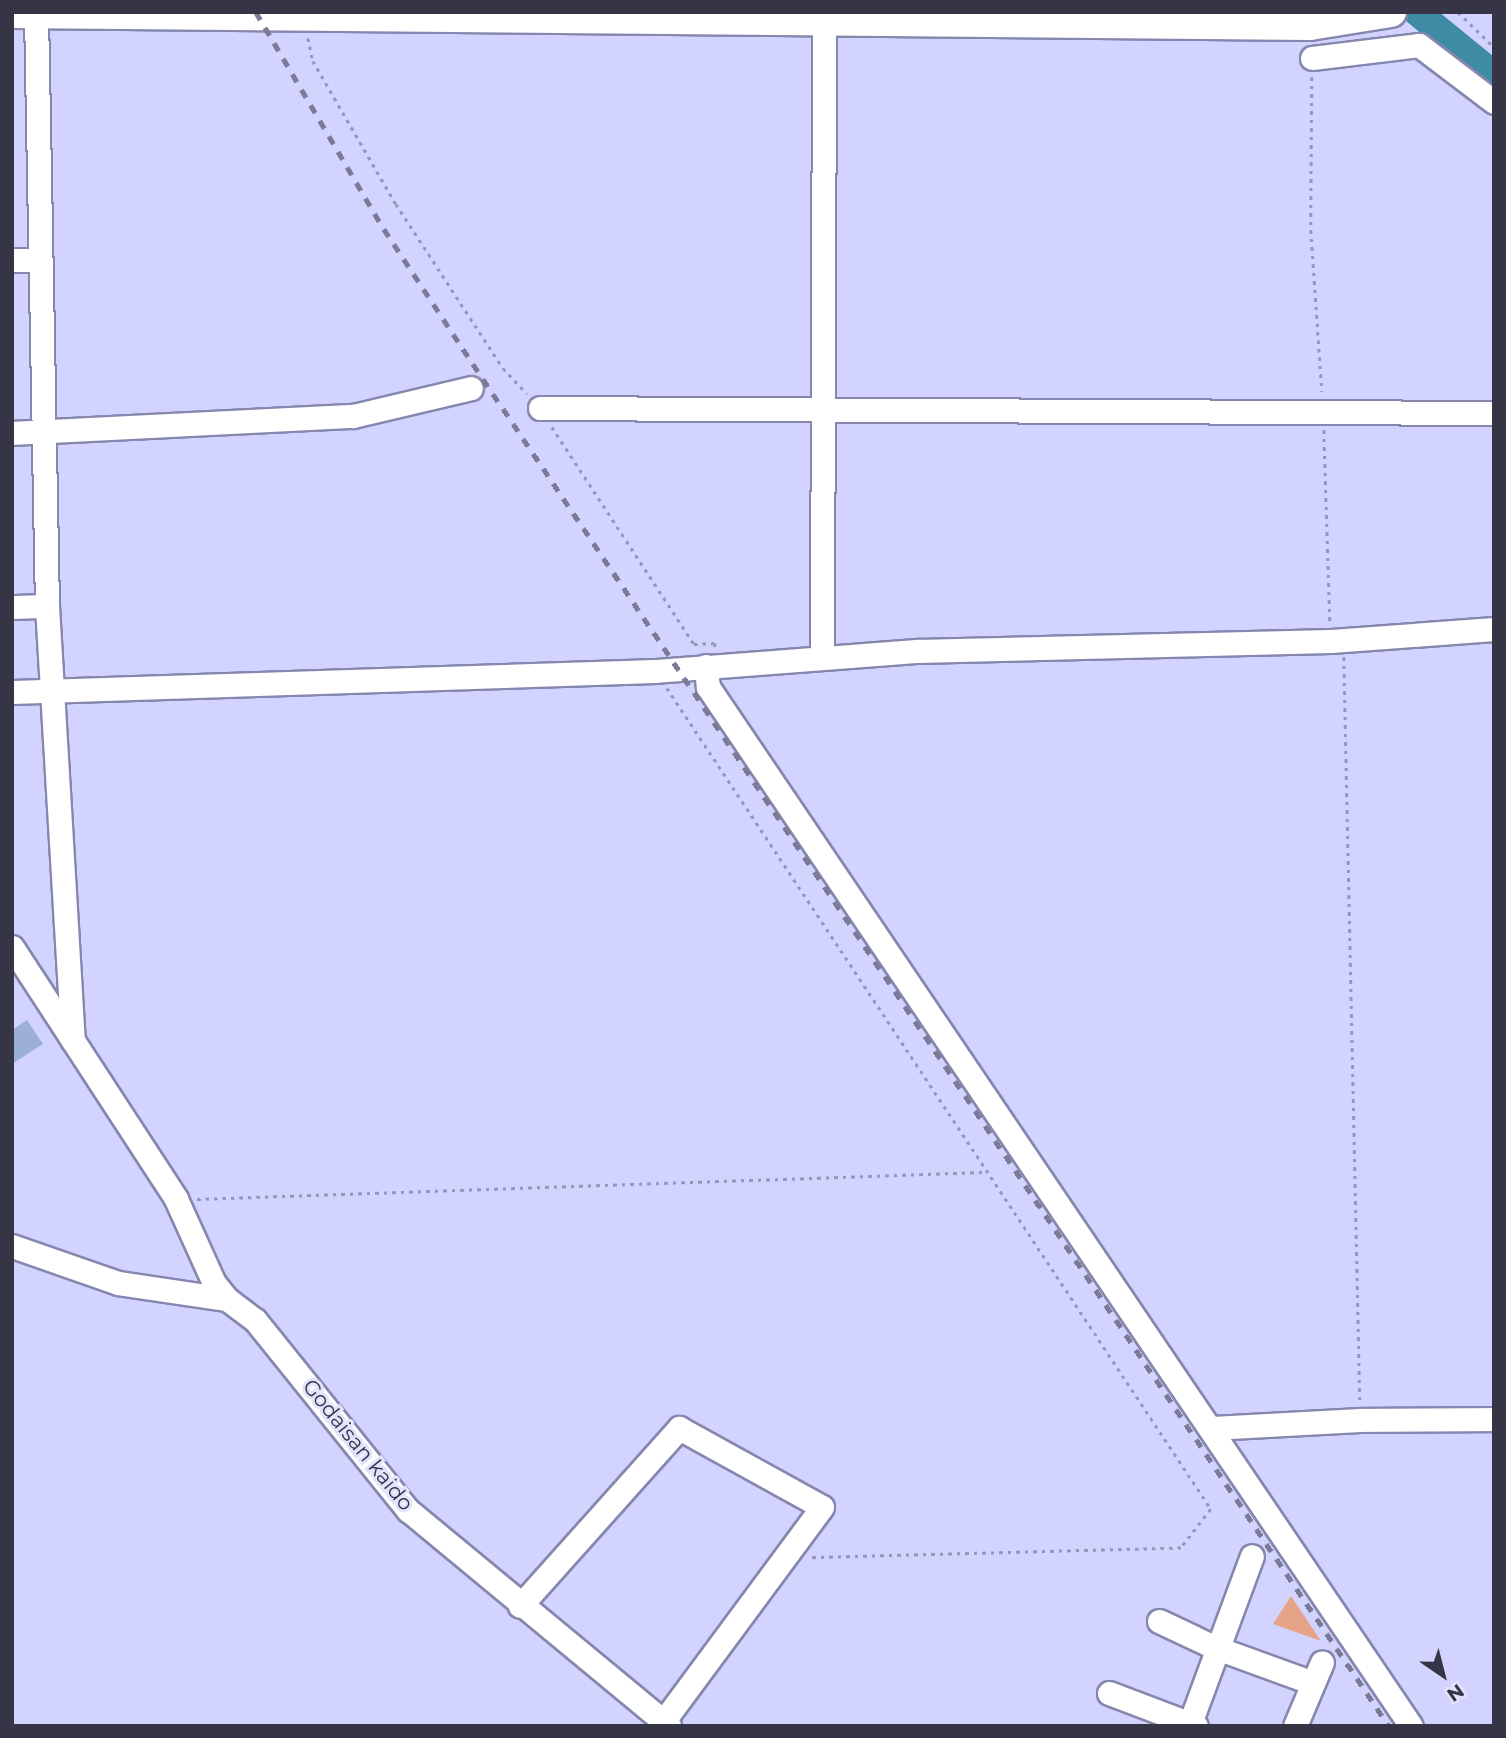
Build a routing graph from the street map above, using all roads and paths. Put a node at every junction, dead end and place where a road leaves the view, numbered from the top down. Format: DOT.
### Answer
graph roads {
  1 [pos="1391,12"];
  2 [pos="1458,12"];
  3 [pos="12,13"];
  4 [pos="36,13"];
  5 [pos="299,18"];
  6 [pos="824,18"];
  7 [pos="1296,19"];
  8 [pos="934,22"];
  9 [pos="1494,47"];
  10 [pos="1312,58"];
  11 [pos="1494,102"];
  12 [pos="12,260"];
  13 [pos="40,260"];
  14 [pos="471,388"];
  15 [pos="540,408"];
  16 [pos="822,410"];
  17 [pos="1494,413"];
  18 [pos="1324,414"];
  19 [pos="45,431"];
  20 [pos="12,433"];
  21 [pos="47,606"];
  22 [pos="12,607"];
  23 [pos="1494,629"];
  24 [pos="1338,640"];
  25 [pos="822,657"];
  26 [pos="712,665"];
  27 [pos="656,671"];
  28 [pos="52,690"];
  29 [pos="12,692"];
  30 [pos="12,947"];
  31 [pos="73,1040"];
  32 [pos="984,1172"];
  33 [pos="176,1199"];
  34 [pos="12,1246"];
  35 [pos="227,1299"];
  36 [pos="1494,1419"];
  37 [pos="1360,1420"];
  38 [pos="1212,1429"];
  39 [pos="1252,1556"];
  40 [pos="786,1559"];
  41 [pos="520,1606"];
  42 [pos="1159,1621"];
  43 [pos="1214,1647"];
  44 [pos="1109,1693"];
  45 [pos="666,1724"];
  46 [pos="1192,1725"];
  47 [pos="1295,1726"];
  48 [pos="1411,1726"];
  1 -- 7 [label="main road"];
  2 -- 9 [label="path"];
  3 -- 4 [label="main road"];
  4 -- 5 [label="main road"];
  4 -- 13 [label="street"];
  5 -- 6 [label="main road"];
  5 -- 15 [label="path"];
  6 -- 8 [label="main road"];
  6 -- 16 [label="street"];
  7 -- 8 [label="main road"];
  10 -- 11 [label="street"];
  10 -- 18 [label="path"];
  12 -- 13 [label="street"];
  13 -- 19 [label="street"];
  14 -- 19 [label="street"];
  15 -- 16 [label="street"];
  15 -- 26 [label="path"];
  16 -- 18 [label="street"];
  16 -- 25 [label="street"];
  17 -- 18 [label="street"];
  18 -- 24 [label="path"];
  19 -- 20 [label="street"];
  19 -- 21 [label="street"];
  21 -- 22 [label="street"];
  21 -- 28 [label="street"];
  23 -- 24 [label="street"];
  24 -- 25 [label="street"];
  24 -- 37 [label="path"];
  25 -- 26 [label="street"];
  26 -- 27 [label="street"];
  26 -- 38 [label="street"];
  27 -- 28 [label="street"];
  27 -- 32 [label="path"];
  28 -- 29 [label="street"];
  28 -- 31 [label="street"];
  30 -- 31 [label="street"];
  31 -- 33 [label="street"];
  32 -- 33 [label="path"];
  32 -- 40 [label="path"];
  33 -- 35 [label="street"];
  34 -- 35 [label="street"];
  35 -- 41 [label="street, Godaisan kaido"];
  36 -- 37 [label="street"];
  37 -- 38 [label="street"];
  38 -- 48 [label="street"];
  39 -- 43 [label="street"];
  40 -- 41 [label="street"];
  40 -- 45 [label="street"];
  41 -- 45 [label="street, Godaisan kaido"];
  42 -- 43 [label="street"];
  43 -- 46 [label="street"];
  43 -- 47 [label="street"];
  44 -- 46 [label="street"];
}
